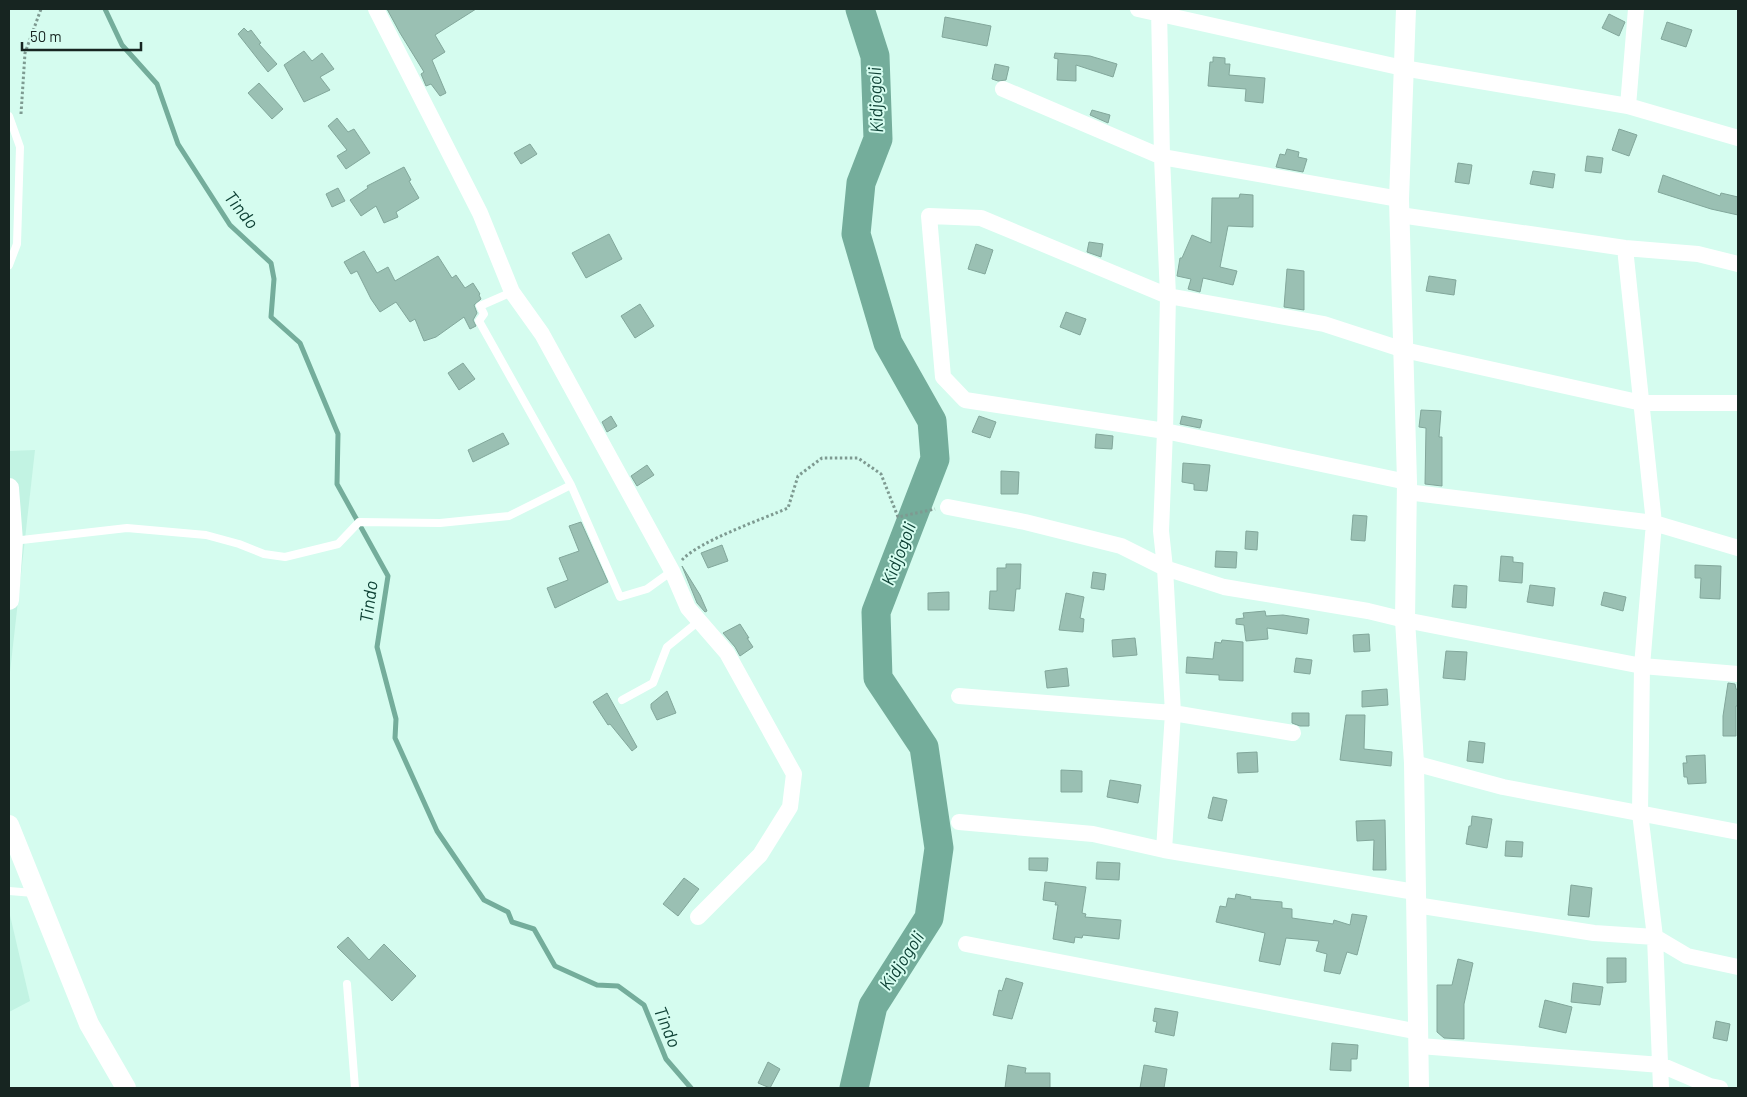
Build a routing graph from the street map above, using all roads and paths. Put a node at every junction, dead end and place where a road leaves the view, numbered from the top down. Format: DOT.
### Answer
graph roads {
  1 [pos="41,9"];
  2 [pos="376,9"];
  3 [pos="1138,9"];
  4 [pos="1406,9"];
  5 [pos="1636,9"];
  6 [pos="1159,11"];
  7 [pos="1403,68"];
  8 [pos="1003,90"];
  9 [pos="1628,106"];
  10 [pos="9,116"];
  11 [pos="21,119"];
  12 [pos="1738,138"];
  13 [pos="1162,157"];
  14 [pos="1399,207"];
  15 [pos="1625,248"];
  16 [pos="1738,264"];
  17 [pos="9,265"];
  18 [pos="512,292"];
  19 [pos="1168,296"];
  20 [pos="1404,350"];
  21 [pos="1642,403"];
  22 [pos="1738,404"];
  23 [pos="1166,431"];
  24 [pos="570,485"];
  25 [pos="1407,487"];
  26 [pos="9,488"];
  27 [pos="948,507"];
  28 [pos="1654,523"];
  29 [pos="13,541"];
  30 [pos="1738,548"];
  31 [pos="1165,568"];
  32 [pos="672,571"];
  33 [pos="9,600"];
  34 [pos="1405,620"];
  35 [pos="699,621"];
  36 [pos="1642,666"];
  37 [pos="1738,674"];
  38 [pos="959,696"];
  39 [pos="622,700"];
  40 [pos="1173,712"];
  41 [pos="1293,733"];
  42 [pos="1414,763"];
  43 [pos="1640,813"];
  44 [pos="959,822"];
  45 [pos="9,826"];
  46 [pos="1738,832"];
  47 [pos="1164,850"];
  48 [pos="9,891"];
  49 [pos="35,893"];
  50 [pos="1415,899"];
  51 [pos="698,918"];
  52 [pos="1655,937"];
  53 [pos="966,944"];
  54 [pos="1738,967"];
  55 [pos="347,984"];
  56 [pos="1420,1039"];
  57 [pos="1661,1065"];
  58 [pos="126,1088"];
  59 [pos="355,1088"];
  60 [pos="1419,1088"];
  61 [pos="1661,1088"];
  62 [pos="1720,1088"];
  1 -- 11 [label="path"];
  2 -- 18 [label="street"];
  3 -- 6 [label="street"];
  4 -- 7 [label="street"];
  5 -- 9 [label="street"];
  6 -- 7 [label="street"];
  6 -- 13 [label="street"];
  7 -- 9 [label="street"];
  7 -- 14 [label="street"];
  8 -- 13 [label="street"];
  9 -- 12 [label="street"];
  10 -- 17 [label="lane"];
  13 -- 14 [label="street"];
  13 -- 19 [label="street"];
  14 -- 15 [label="street"];
  14 -- 20 [label="street"];
  15 -- 16 [label="street"];
  15 -- 21 [label="street"];
  18 -- 24 [label="lane"];
  18 -- 32 [label="street"];
  19 -- 20 [label="street"];
  19 -- 23 [label="street"];
  19 -- 23 [label="street"];
  20 -- 21 [label="street"];
  20 -- 25 [label="street"];
  21 -- 22 [label="street"];
  21 -- 28 [label="street"];
  23 -- 25 [label="street"];
  23 -- 31 [label="street"];
  24 -- 29 [label="lane"];
  24 -- 32 [label="lane"];
  25 -- 28 [label="street"];
  25 -- 34 [label="street"];
  26 -- 29 [label="street"];
  27 -- 31 [label="street"];
  27 -- 32 [label="path"];
  28 -- 30 [label="street"];
  28 -- 36 [label="street"];
  29 -- 33 [label="street"];
  31 -- 34 [label="street"];
  31 -- 40 [label="street"];
  32 -- 35 [label="street"];
  34 -- 36 [label="street"];
  34 -- 42 [label="street"];
  35 -- 39 [label="lane"];
  35 -- 51 [label="street"];
  36 -- 37 [label="street"];
  36 -- 43 [label="street"];
  38 -- 40 [label="street"];
  40 -- 41 [label="street"];
  40 -- 47 [label="street"];
  42 -- 43 [label="street"];
  42 -- 50 [label="street"];
  43 -- 46 [label="street"];
  43 -- 52 [label="street"];
  44 -- 47 [label="street"];
  45 -- 49 [label="street"];
  47 -- 50 [label="street"];
  48 -- 49 [label="lane"];
  49 -- 58 [label="street"];
  50 -- 52 [label="street"];
  50 -- 56 [label="street"];
  52 -- 54 [label="street"];
  52 -- 57 [label="street"];
  53 -- 56 [label="street"];
  55 -- 59 [label="lane"];
  56 -- 57 [label="street"];
  56 -- 60 [label="street"];
  57 -- 61 [label="street"];
  57 -- 62 [label="street"];
}
